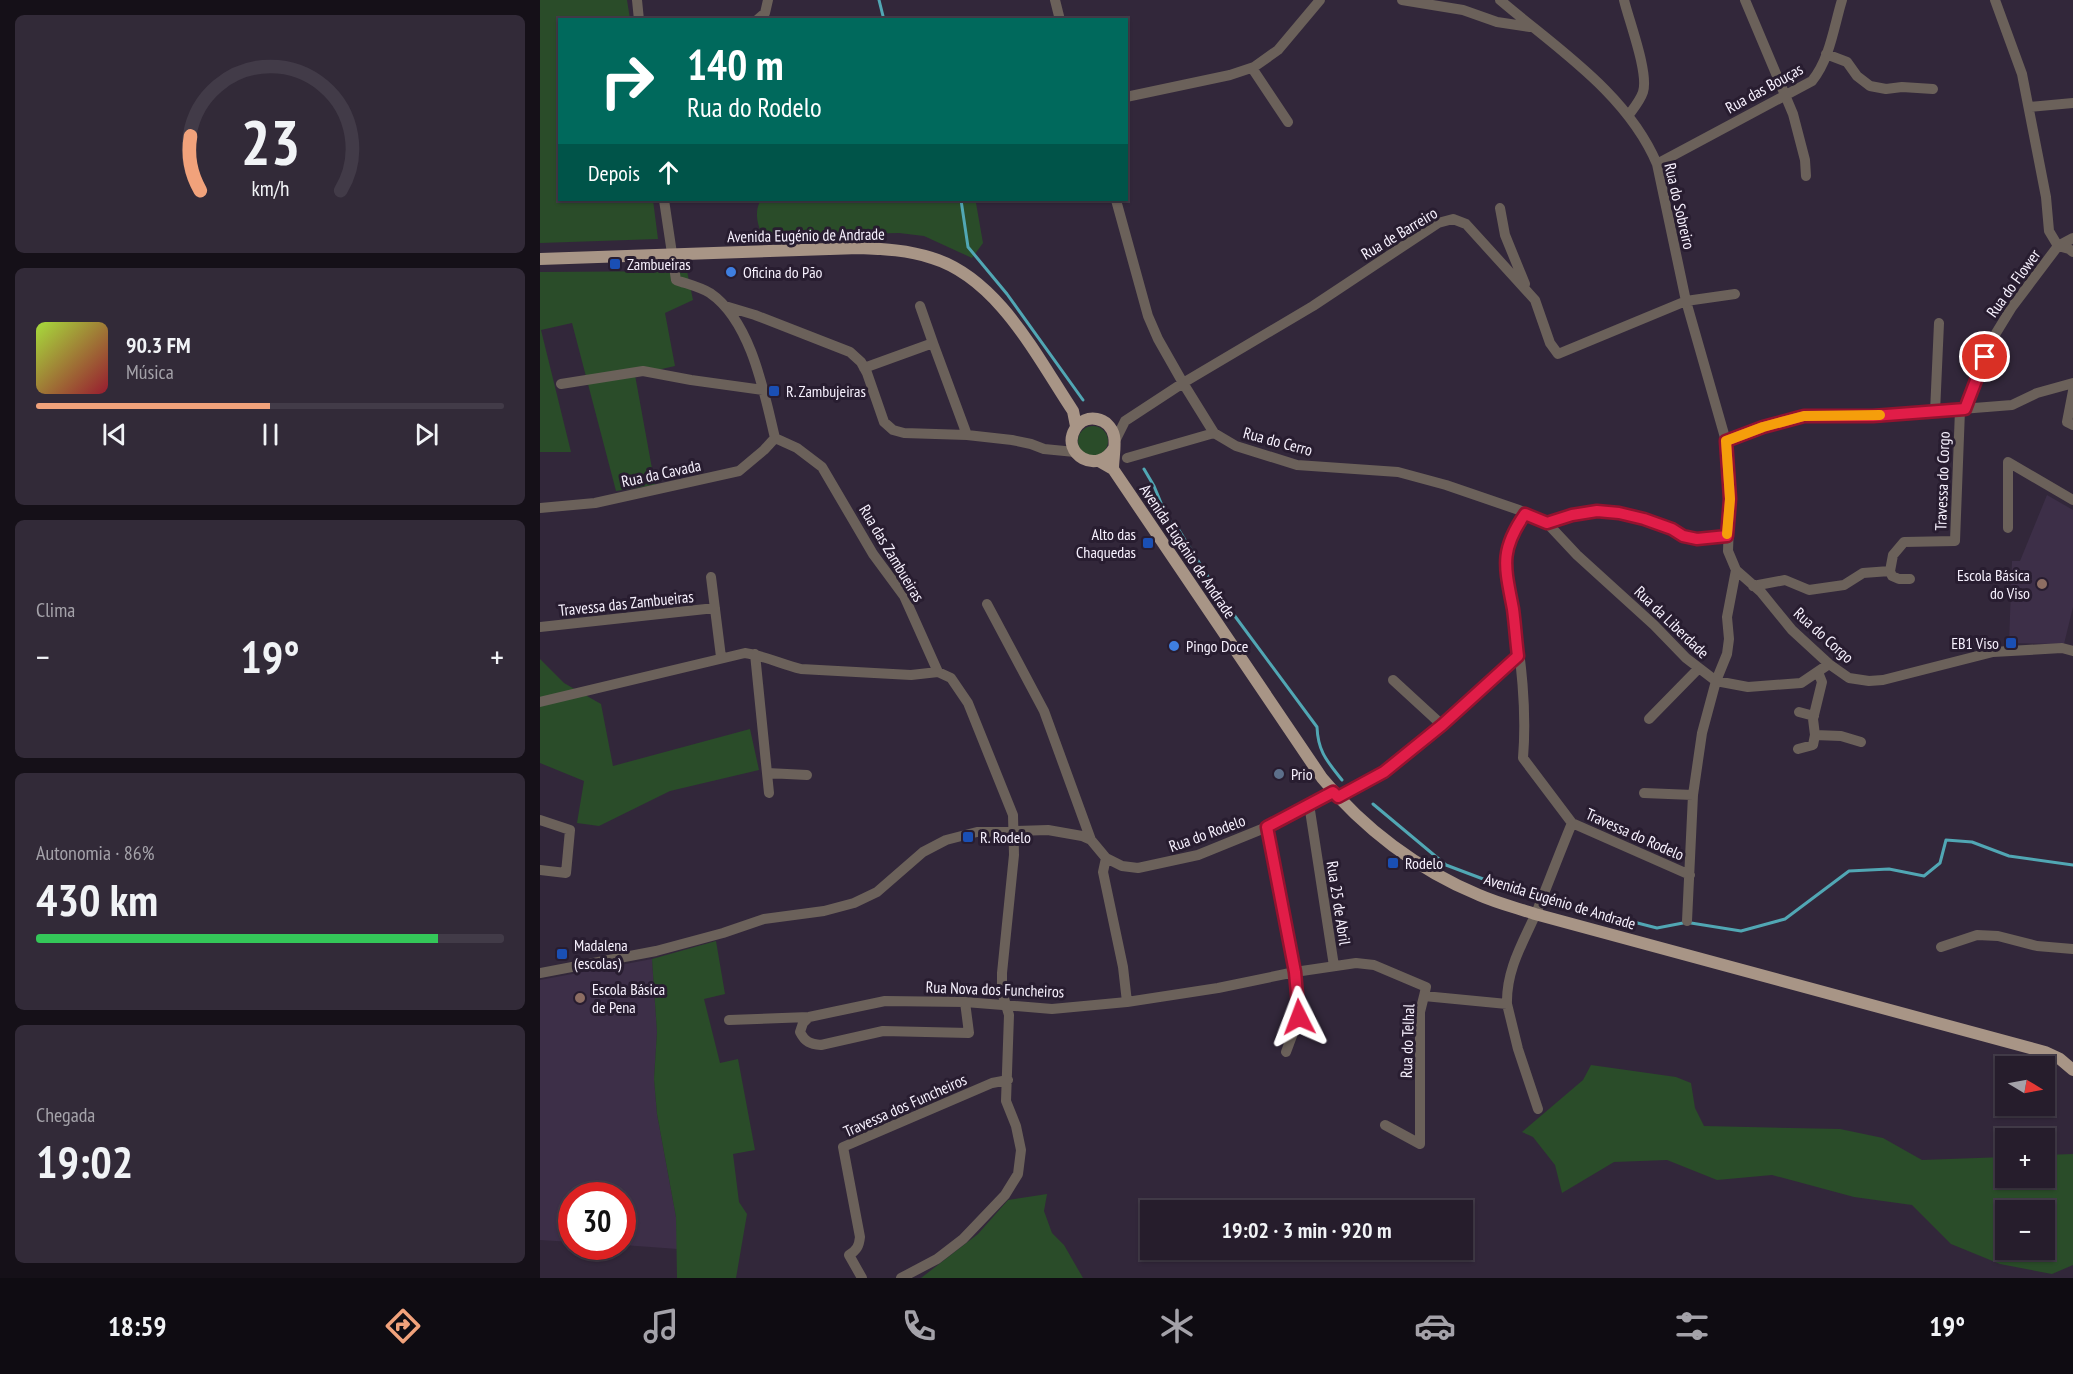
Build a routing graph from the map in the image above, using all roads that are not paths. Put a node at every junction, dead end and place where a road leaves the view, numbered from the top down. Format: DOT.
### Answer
graph roads {
  1 [pos="637,0"];
  2 [pos="768,0"];
  3 [pos="1055,0"];
  4 [pos="1320,0"];
  5 [pos="1402,0"];
  6 [pos="1500,0"];
  7 [pos="1624,0"];
  8 [pos="1745,0"];
  9 [pos="1842,0"];
  10 [pos="1995,0"];
  11 [pos="639,18"];
  12 [pos="760,18"];
  13 [pos="1060,18"];
  14 [pos="1531,27"];
  15 [pos="1826,54"];
  16 [pos="1252,68"];
  17 [pos="1933,89"];
  18 [pos="1785,95"];
  19 [pos="1128,97"];
  20 [pos="2073,103"];
  21 [pos="2029,107"];
  22 [pos="1628,116"];
  23 [pos="1288,123"];
  24 [pos="1657,164"];
  25 [pos="1806,176"];
  26 [pos="664,201"];
  27 [pos="1116,201"];
  28 [pos="1500,208"];
  29 [pos="2073,238"];
  30 [pos="2058,246"];
  31 [pos="2073,252"];
  32 [pos="671,254"];
  33 [pos="540,259"];
  34 [pos="1526,290"];
  35 [pos="1735,294"];
  36 [pos="1686,301"];
  37 [pos="725,306"];
  38 [pos="920,306"];
  39 [pos="1939,323"];
  40 [pos="933,343"];
  41 [pos="864,368"];
  42 [pos="1183,383"];
  43 [pos="2073,383"];
  44 [pos="561,384"];
  45 [pos="763,390"];
  46 [pos="2073,391"];
  47 [pos="1963,410"];
  48 [pos="1073,411"];
  49 [pos="1935,411"];
  50 [pos="1088,419"];
  51 [pos="1101,420"];
  52 [pos="1125,420"];
  53 [pos="1076,426"];
  54 [pos="2073,426"];
  55 [pos="1214,433"];
  56 [pos="967,435"];
  57 [pos="775,438"];
  58 [pos="1072,439"];
  59 [pos="1726,441"];
  60 [pos="1114,444"];
  61 [pos="1056,450"];
  62 [pos="1075,452"];
  63 [pos="1127,458"];
  64 [pos="1099,461"];
  65 [pos="1113,469"];
  66 [pos="2073,500"];
  67 [pos="540,508"];
  68 [pos="1525,514"];
  69 [pos="1547,523"];
  70 [pos="2008,528"];
  71 [pos="1727,536"];
  72 [pos="1736,570"];
  73 [pos="1890,571"];
  74 [pos="711,577"];
  75 [pos="1910,579"];
  76 [pos="1753,586"];
  77 [pos="987,604"];
  78 [pos="714,608"];
  79 [pos="540,627"];
  80 [pos="2073,651"];
  81 [pos="755,654"];
  82 [pos="1518,656"];
  83 [pos="721,657"];
  84 [pos="1829,664"];
  85 [pos="1698,669"];
  86 [pos="938,672"];
  87 [pos="1818,672"];
  88 [pos="1393,680"];
  89 [pos="1716,681"];
  90 [pos="540,702"];
  91 [pos="1799,712"];
  92 [pos="1814,716"];
  93 [pos="1649,719"];
  94 [pos="1442,725"];
  95 [pos="1815,735"];
  96 [pos="1861,742"];
  97 [pos="1798,749"];
  98 [pos="766,773"];
  99 [pos="807,775"];
  100 [pos="1644,793"];
  101 [pos="769,794"];
  102 [pos="1336,794"];
  103 [pos="1693,795"];
  104 [pos="1309,804"];
  105 [pos="540,820"];
  106 [pos="1572,823"];
  107 [pos="1267,827"];
  108 [pos="1014,831"];
  109 [pos="1091,840"];
  110 [pos="1106,858"];
  111 [pos="540,870"];
  112 [pos="1690,875"];
  113 [pos="1535,914"];
  114 [pos="1687,921"];
  115 [pos="1941,947"];
  116 [pos="2073,950"];
  117 [pos="1334,966"];
  118 [pos="1295,972"];
  119 [pos="540,973"];
  120 [pos="1424,996"];
  121 [pos="965,1002"];
  122 [pos="1127,1002"];
  123 [pos="1507,1004"];
  124 [pos="1006,1006"];
  125 [pos="809,1017"];
  126 [pos="729,1020"];
  127 [pos="1286,1052"];
  128 [pos="2073,1070"];
  129 [pos="1008,1080"];
  130 [pos="1538,1110"];
  131 [pos="1385,1125"];
  132 [pos="862,1278"];
  133 [pos="901,1278"];
  1 -- 11 [label="street"];
  2 -- 12 [label="street"];
  3 -- 13 [label="street"];
  4 -- 16 [label="street"];
  5 -- 14 [label="street"];
  6 -- 14 [label="street, Rua do Sobreiro"];
  7 -- 22 [label="street"];
  8 -- 18 [label="street"];
  9 -- 15 [label="street, Rua das Bouças"];
  10 -- 21 [label="street, Rua do Flower"];
  14 -- 22 [label="street, Rua do Sobreiro"];
  15 -- 17 [label="street"];
  15 -- 18 [label="street, Rua das Bouças"];
  16 -- 19 [label="street"];
  16 -- 23 [label="street"];
  18 -- 24 [label="street, Rua das Bouças"];
  18 -- 25 [label="street"];
  20 -- 21 [label="street"];
  21 -- 30 [label="street, Rua do Flower"];
  22 -- 24 [label="street, Rua do Sobreiro"];
  24 -- 36 [label="street, Rua do Sobreiro"];
  26 -- 32 [label="street"];
  27 -- 42 [label="street, Rua do Cerro"];
  28 -- 34 [label="street"];
  29 -- 30 [label="street"];
  30 -- 31 [label="street"];
  30 -- 47 [label="street, Rua do Flower"];
  32 -- 33 [label="main road, Avenida Eugénio de Andrade"];
  32 -- 37 [label="street"];
  32 -- 48 [label="main road, Avenida Eugénio de Andrade"];
  34 -- 36 [label="street, Rua de Barreiro"];
  34 -- 42 [label="street, Rua de Barreiro"];
  35 -- 36 [label="street"];
  36 -- 59 [label="street, Rua do Sobreiro"];
  37 -- 41 [label="street"];
  37 -- 45 [label="street"];
  38 -- 40 [label="street"];
  39 -- 49 [label="street"];
  40 -- 41 [label="street"];
  40 -- 56 [label="street"];
  41 -- 56 [label="street"];
  42 -- 52 [label="street, Rua de Barreiro"];
  42 -- 55 [label="street, Rua do Cerro"];
  43 -- 47 [label="street"];
  44 -- 45 [label="street"];
  45 -- 57 [label="street"];
  46 -- 54 [label="street"];
  47 -- 49 [label="street"];
  47 -- 73 [label="street, Travessa do Corgo"];
  48 -- 50 [label="main road, Avenida Eugénio de Andrade"];
  48 -- 53 [label="main road, Avenida Eugénio de Andrade"];
  49 -- 59 [label="street"];
  50 -- 51 [label="main road, Avenida Eugénio de Andrade"];
  50 -- 53 [label="main road"];
  51 -- 52 [label="street"];
  51 -- 60 [label="main road"];
  52 -- 60 [label="street"];
  53 -- 58 [label="main road, Avenida Eugénio de Andrade"];
  55 -- 63 [label="street"];
  55 -- 68 [label="street, Rua do Cerro"];
  56 -- 61 [label="street"];
  57 -- 67 [label="street, Rua da Cavada"];
  57 -- 86 [label="street, Rua das Zambueiras"];
  58 -- 61 [label="street"];
  58 -- 62 [label="main road"];
  59 -- 71 [label="street, Rua do Corgo"];
  60 -- 64 [label="main road"];
  60 -- 65 [label="main road"];
  61 -- 62 [label="street"];
  62 -- 64 [label="main road, Avenida Eugénio de Andrade"];
  64 -- 65 [label="main road, Avenida Eugénio de Andrade"];
  65 -- 102 [label="main road, Avenida Eugénio de Andrade"];
  66 -- 70 [label="street"];
  68 -- 69 [label="street, Rua do Cerro"];
  68 -- 82 [label="street"];
  69 -- 71 [label="street"];
  69 -- 85 [label="street, Rua da Liberdade"];
  71 -- 72 [label="street, Rua do Corgo"];
  72 -- 76 [label="street, Rua do Corgo"];
  72 -- 89 [label="street, Travessa do Rodelo"];
  73 -- 75 [label="street"];
  73 -- 76 [label="street"];
  74 -- 78 [label="street, Travessa das Zambueiras"];
  76 -- 84 [label="street, Rua do Corgo"];
  77 -- 109 [label="street"];
  78 -- 79 [label="street, Travessa das Zambueiras"];
  78 -- 83 [label="street, Travessa das Zambueiras"];
  80 -- 84 [label="street, Rua do Corgo"];
  81 -- 83 [label="street"];
  81 -- 86 [label="street"];
  81 -- 98 [label="street"];
  82 -- 94 [label="street, Rua do Rodelo"];
  82 -- 106 [label="street, Travessa do Rodelo"];
  83 -- 90 [label="street"];
  84 -- 87 [label="street"];
  85 -- 89 [label="street, Rua da Liberdade"];
  85 -- 93 [label="street"];
  86 -- 108 [label="street, Rua das Zambueiras"];
  87 -- 89 [label="street, Rua da Liberdade"];
  87 -- 92 [label="street"];
  88 -- 94 [label="street"];
  89 -- 103 [label="street, Travessa do Rodelo"];
  91 -- 92 [label="street"];
  92 -- 95 [label="street"];
  94 -- 102 [label="street, Rua do Rodelo"];
  95 -- 96 [label="street"];
  95 -- 97 [label="street"];
  98 -- 99 [label="street"];
  98 -- 101 [label="street"];
  100 -- 103 [label="street"];
  102 -- 104 [label="street, Rua do Rodelo"];
  102 -- 113 [label="main road, Avenida Eugénio de Andrade"];
  103 -- 112 [label="street, Travessa do Rodelo"];
  104 -- 107 [label="street, Rua do Rodelo"];
  104 -- 117 [label="street, Rua 25 de Abril"];
  105 -- 111 [label="street"];
  106 -- 112 [label="street, Travessa do Rodelo"];
  106 -- 113 [label="street"];
  107 -- 110 [label="street, Rua do Rodelo"];
  107 -- 118 [label="street"];
  108 -- 109 [label="street"];
  108 -- 119 [label="street"];
  108 -- 124 [label="street, Rua das Zambueiras"];
  109 -- 110 [label="street"];
  110 -- 122 [label="street"];
  112 -- 114 [label="street, Travessa do Rodelo"];
  113 -- 123 [label="street"];
  113 -- 128 [label="main road, Avenida Eugénio de Andrade"];
  115 -- 116 [label="street"];
  117 -- 118 [label="street, Rua 25 de Abril"];
  117 -- 120 [label="street"];
  118 -- 122 [label="street, Rua Nova dos Funcheiros"];
  118 -- 127 [label="street"];
  120 -- 123 [label="street, Rua do Telhal"];
  120 -- 131 [label="street, Rua do Telhal"];
  121 -- 124 [label="street, Rua Nova dos Funcheiros"];
  121 -- 125 [label="street, Rua Nova dos Funcheiros"];
  121 -- 125 [label="street"];
  122 -- 124 [label="street, Rua Nova dos Funcheiros"];
  123 -- 130 [label="street"];
  124 -- 129 [label="street, Rua das Zambueiras"];
  125 -- 126 [label="street, Rua Nova dos Funcheiros"];
  129 -- 132 [label="street, Travessa dos Funcheiros"];
  129 -- 133 [label="street, Rua das Zambueiras"];
}
